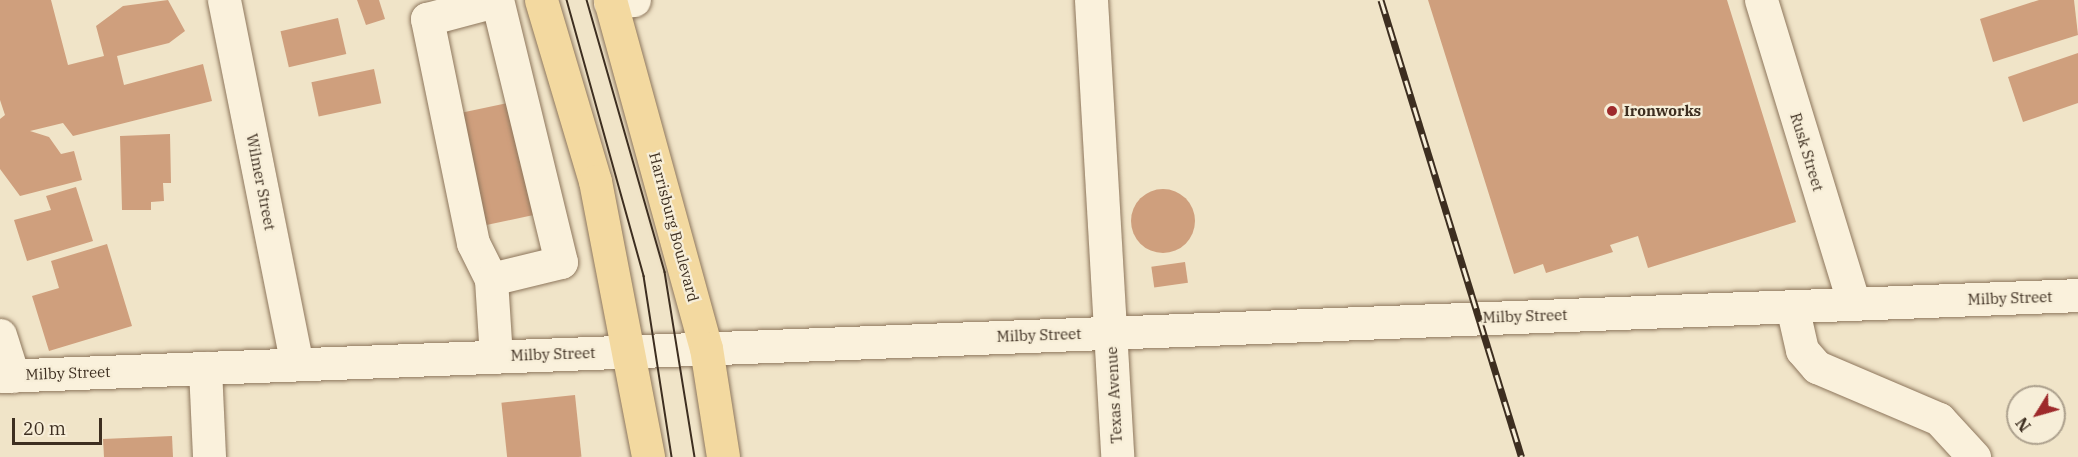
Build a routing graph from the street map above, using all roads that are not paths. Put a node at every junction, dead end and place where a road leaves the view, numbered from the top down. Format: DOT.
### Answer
graph roads {
  1 [pos="224,0"];
  2 [pos="496,0"];
  3 [pos="541,0"];
  4 [pos="1091,0"];
  5 [pos="1761,0"];
  6 [pos="618,1"];
  7 [pos="491,279"];
  8 [pos="2078,295"];
  9 [pos="1854,304"];
  10 [pos="1792,306"];
  11 [pos="1112,332"];
  12 [pos="0,334"];
  13 [pos="706,348"];
  14 [pos="632,351"];
  15 [pos="496,357"];
  16 [pos="297,364"];
  17 [pos="205,368"];
  18 [pos="6,376"];
  19 [pos="209,457"];
  20 [pos="648,457"];
  21 [pos="723,457"];
  22 [pos="1117,457"];
  23 [pos="1974,457"];
  1 -- 16 [label="street, Wilmer Street"];
  2 -- 7 [label="street"];
  2 -- 7 [label="street"];
  3 -- 14 [label="main road"];
  4 -- 11 [label="street, Texas Avenue"];
  5 -- 9 [label="street, Rusk Street"];
  6 -- 13 [label="main road, Harrisburg Boulevard"];
  7 -- 15 [label="street"];
  8 -- 9 [label="street, Milby Street"];
  9 -- 10 [label="street, Milby Street"];
  10 -- 11 [label="street, Milby Street"];
  10 -- 23 [label="street"];
  11 -- 13 [label="street, Milby Street"];
  11 -- 22 [label="street, Texas Avenue"];
  12 -- 18 [label="street"];
  13 -- 14 [label="street, Milby Street"];
  13 -- 21 [label="main road, Harrisburg Boulevard"];
  14 -- 15 [label="street, Milby Street"];
  14 -- 20 [label="main road"];
  15 -- 16 [label="street, Milby Street"];
  16 -- 17 [label="street, Milby Street"];
  17 -- 18 [label="street, Milby Street"];
  17 -- 19 [label="street"];
}
